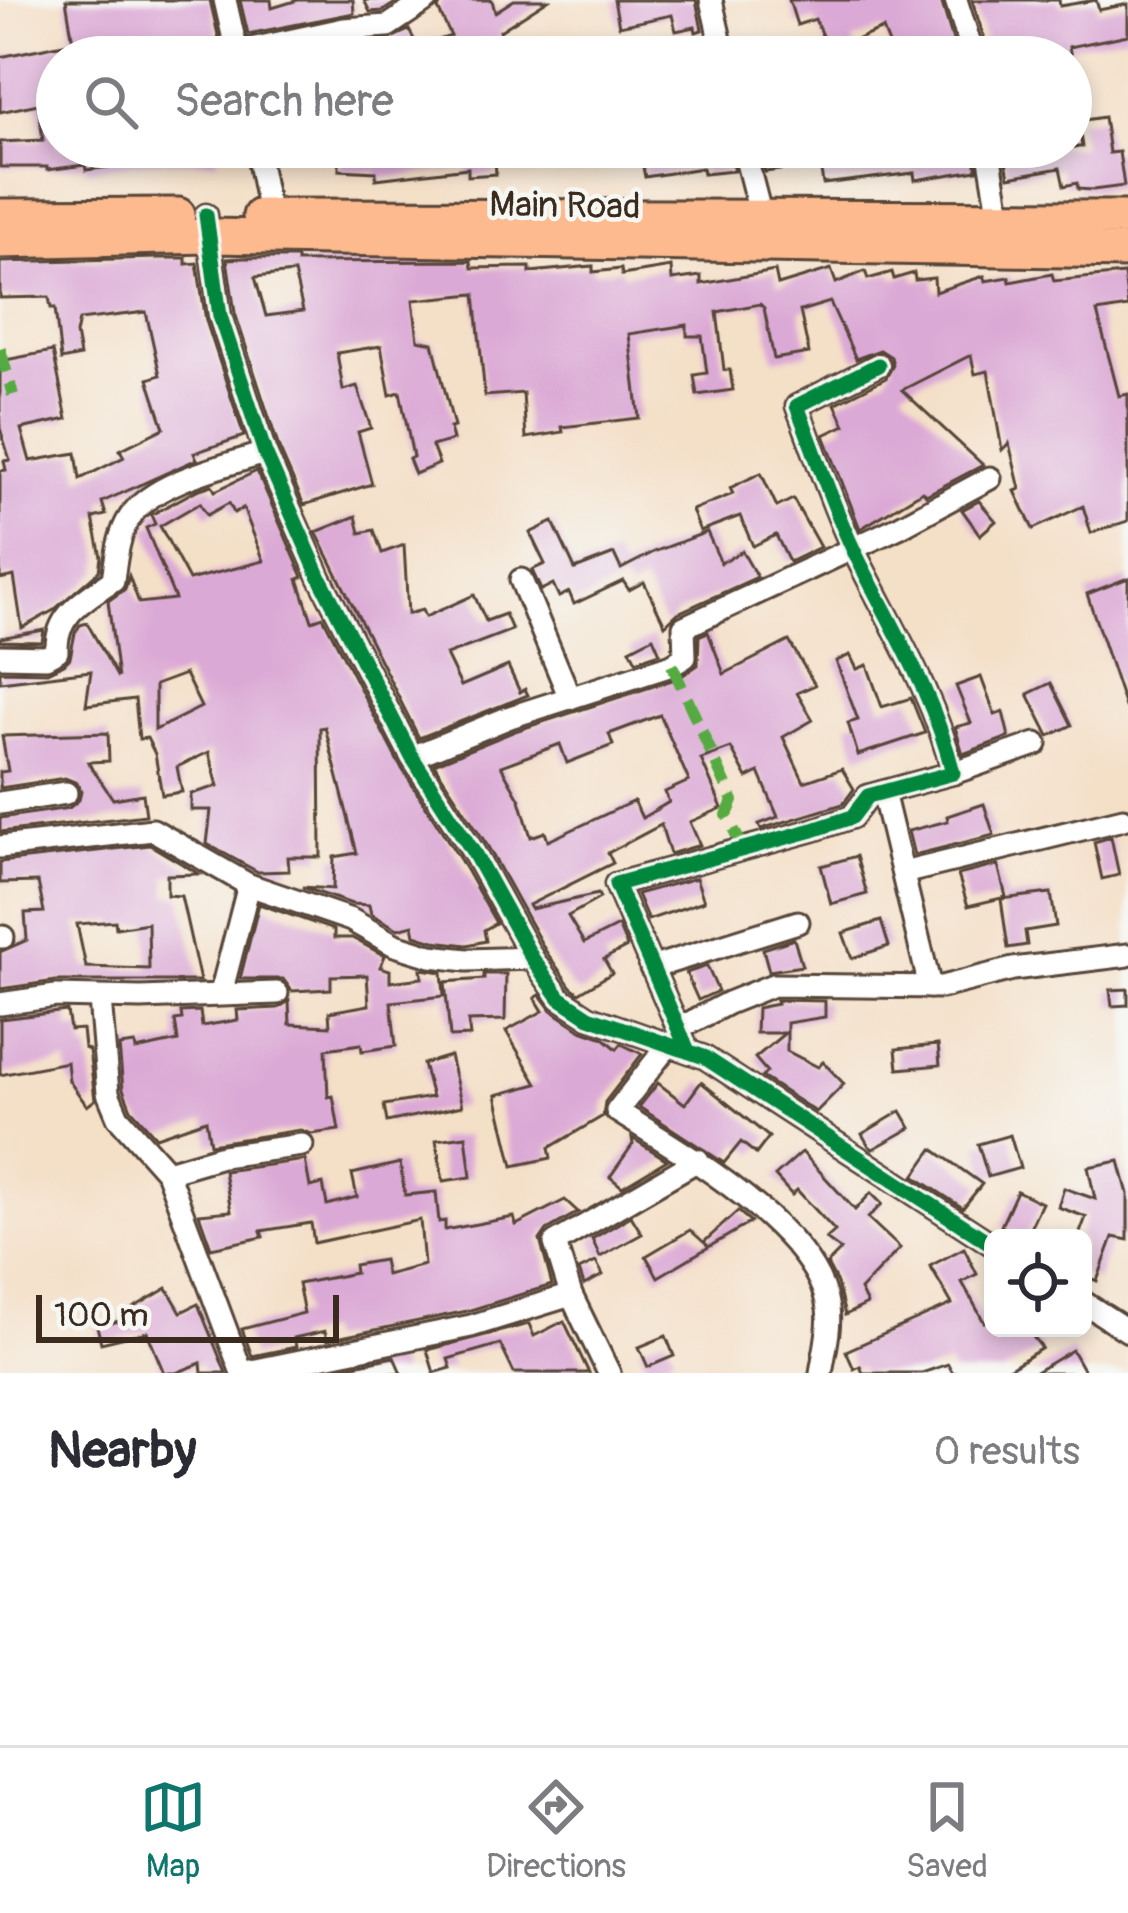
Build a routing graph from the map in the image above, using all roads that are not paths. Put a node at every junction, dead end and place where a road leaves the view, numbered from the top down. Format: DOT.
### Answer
graph roads {
  1 [pos="225,0"];
  2 [pos="427,0"];
  3 [pos="711,0"];
  4 [pos="956,0"];
  5 [pos="233,36"];
  6 [pos="315,36"];
  7 [pos="719,36"];
  8 [pos="967,36"];
  9 [pos="260,168"];
  10 [pos="748,168"];
  11 [pos="992,168"];
  12 [pos="0,216"];
  13 [pos="1000,216"];
  14 [pos="1128,218"];
  15 [pos="207,226"];
  16 [pos="271,227"];
  17 [pos="765,232"];
  18 [pos="0,241"];
  19 [pos="1005,250"];
  20 [pos="1128,250"];
  21 [pos="878,365"];
  22 [pos="265,453"];
  23 [pos="989,478"];
  24 [pos="852,548"];
  25 [pos="521,580"];
  26 [pos="0,656"];
  27 [pos="570,698"];
  28 [pos="1036,744"];
  29 [pos="412,757"];
  30 [pos="952,773"];
  31 [pos="883,792"];
  32 [pos="66,793"];
  33 [pos="0,803"];
  34 [pos="1123,819"];
  35 [pos="0,847"];
  36 [pos="902,873"];
  37 [pos="250,885"];
  38 [pos="798,922"];
  39 [pos="1128,955"];
  40 [pos="532,958"];
  41 [pos="651,968"];
  42 [pos="930,987"];
  43 [pos="221,993"];
  44 [pos="278,993"];
  45 [pos="100,999"];
  46 [pos="0,1004"];
  47 [pos="679,1041"];
  48 [pos="302,1144"];
  49 [pos="698,1160"];
  50 [pos="167,1172"];
  51 [pos="984,1239"];
  52 [pos="571,1295"];
  53 [pos="1092,1308"];
  54 [pos="1128,1331"];
  55 [pos="609,1373"];
  56 [pos="821,1373"];
  1 -- 5 [label="street"];
  2 -- 6 [label="street"];
  3 -- 7 [label="street"];
  4 -- 8 [label="street"];
  9 -- 16 [label="street"];
  10 -- 17 [label="street"];
  11 -- 13 [label="street"];
  12 -- 15 [label="main road, Main Road"];
  13 -- 14 [label="main road, Main Road"];
  13 -- 17 [label="main road, Main Road"];
  13 -- 19 [label="street"];
  15 -- 16 [label="main road, Main Road"];
  15 -- 18 [label="main road, Main Road"];
  15 -- 22 [label="street"];
  16 -- 17 [label="main road, Main Road"];
  17 -- 19 [label="main road, Main Road"];
  19 -- 20 [label="main road, Main Road"];
  21 -- 24 [label="street"];
  22 -- 26 [label="street"];
  22 -- 29 [label="street"];
  23 -- 24 [label="street"];
  24 -- 27 [label="street"];
  24 -- 30 [label="street"];
  25 -- 27 [label="street"];
  27 -- 29 [label="street"];
  28 -- 30 [label="street"];
  29 -- 40 [label="street"];
  30 -- 31 [label="street"];
  31 -- 36 [label="street"];
  31 -- 41 [label="street"];
  32 -- 33 [label="street"];
  34 -- 36 [label="street"];
  35 -- 37 [label="street"];
  36 -- 42 [label="street"];
  37 -- 40 [label="street"];
  37 -- 43 [label="street"];
  38 -- 41 [label="street"];
  39 -- 42 [label="street"];
  40 -- 47 [label="street"];
  41 -- 47 [label="street"];
  42 -- 47 [label="street"];
  43 -- 44 [label="street"];
  43 -- 45 [label="street"];
  45 -- 46 [label="street"];
  45 -- 50 [label="street"];
  47 -- 49 [label="street"];
  47 -- 51 [label="street"];
  48 -- 50 [label="street"];
  49 -- 52 [label="street"];
  49 -- 56 [label="street"];
  50 -- 52 [label="street"];
  52 -- 55 [label="street"];
  53 -- 54 [label="street"];
}
